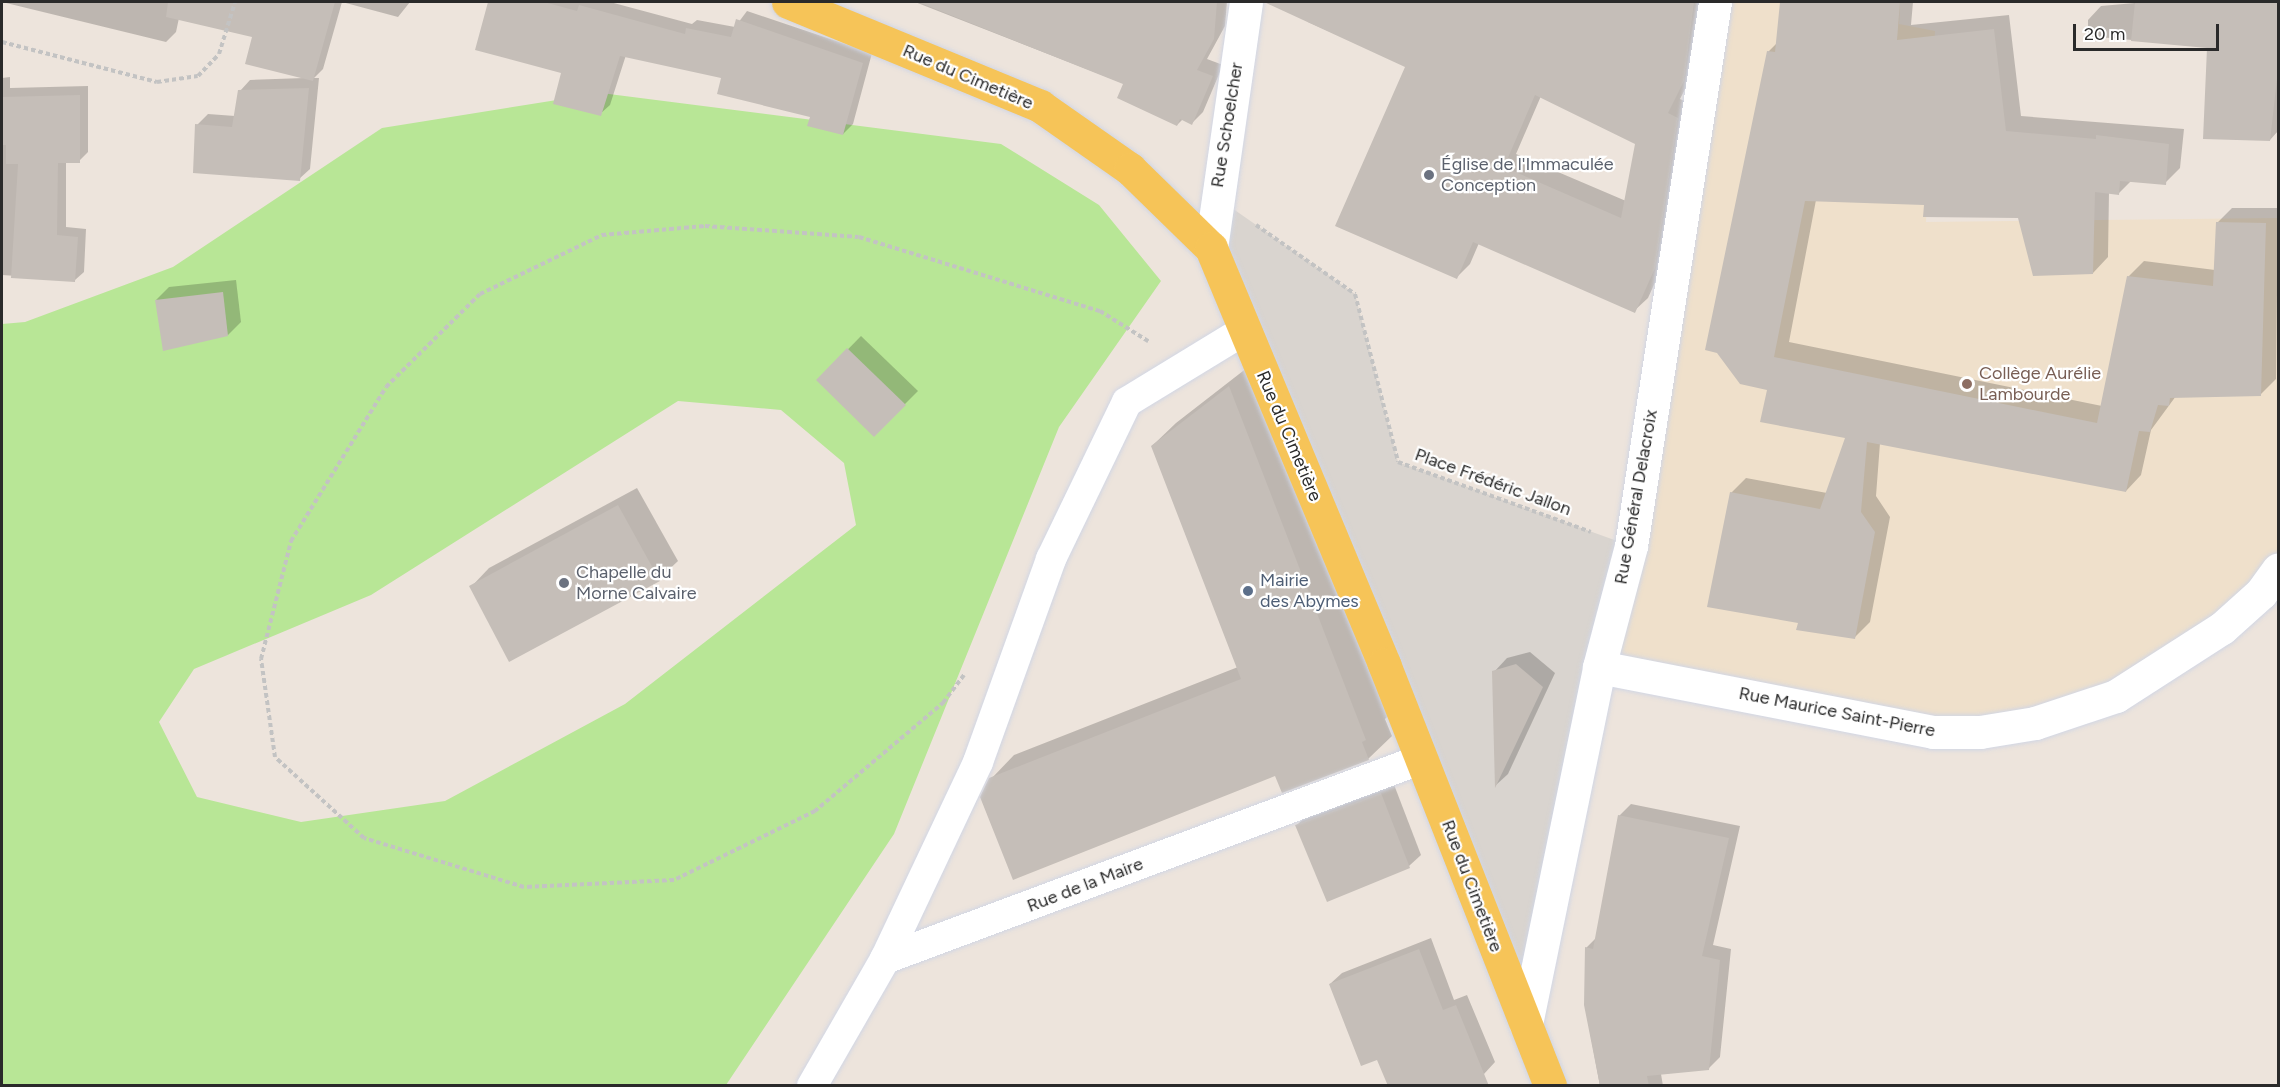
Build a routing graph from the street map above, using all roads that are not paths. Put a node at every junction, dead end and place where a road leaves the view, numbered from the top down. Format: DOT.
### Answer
graph roads {
  1 [pos="788,2"];
  2 [pos="1246,2"];
  3 [pos="1715,2"];
  4 [pos="1211,248"];
  5 [pos="1245,330"];
  6 [pos="2278,570"];
  7 [pos="1599,667"];
  8 [pos="1422,759"];
  9 [pos="885,960"];
  10 [pos="1526,1024"];
  11 [pos="812,1086"];
  12 [pos="1550,1086"];
  1 -- 4 [label="main road, Rue du Cimetière"];
  2 -- 4 [label="street, Rue Schoelcher"];
  3 -- 7 [label="street, Rue Général Delacroix"];
  4 -- 5 [label="main road, Rue du Cimetière"];
  5 -- 8 [label="main road, Rue du Cimetière"];
  5 -- 9 [label="lane"];
  6 -- 7 [label="street, Rue Maurice Saint-Pierre"];
  7 -- 10 [label="street, Rue Général Delacroix"];
  8 -- 9 [label="lane, Rue de la Maire"];
  8 -- 10 [label="main road, Rue du Cimetière"];
  9 -- 11 [label="lane"];
  10 -- 12 [label="main road, Rue du Cimetière"];
}
